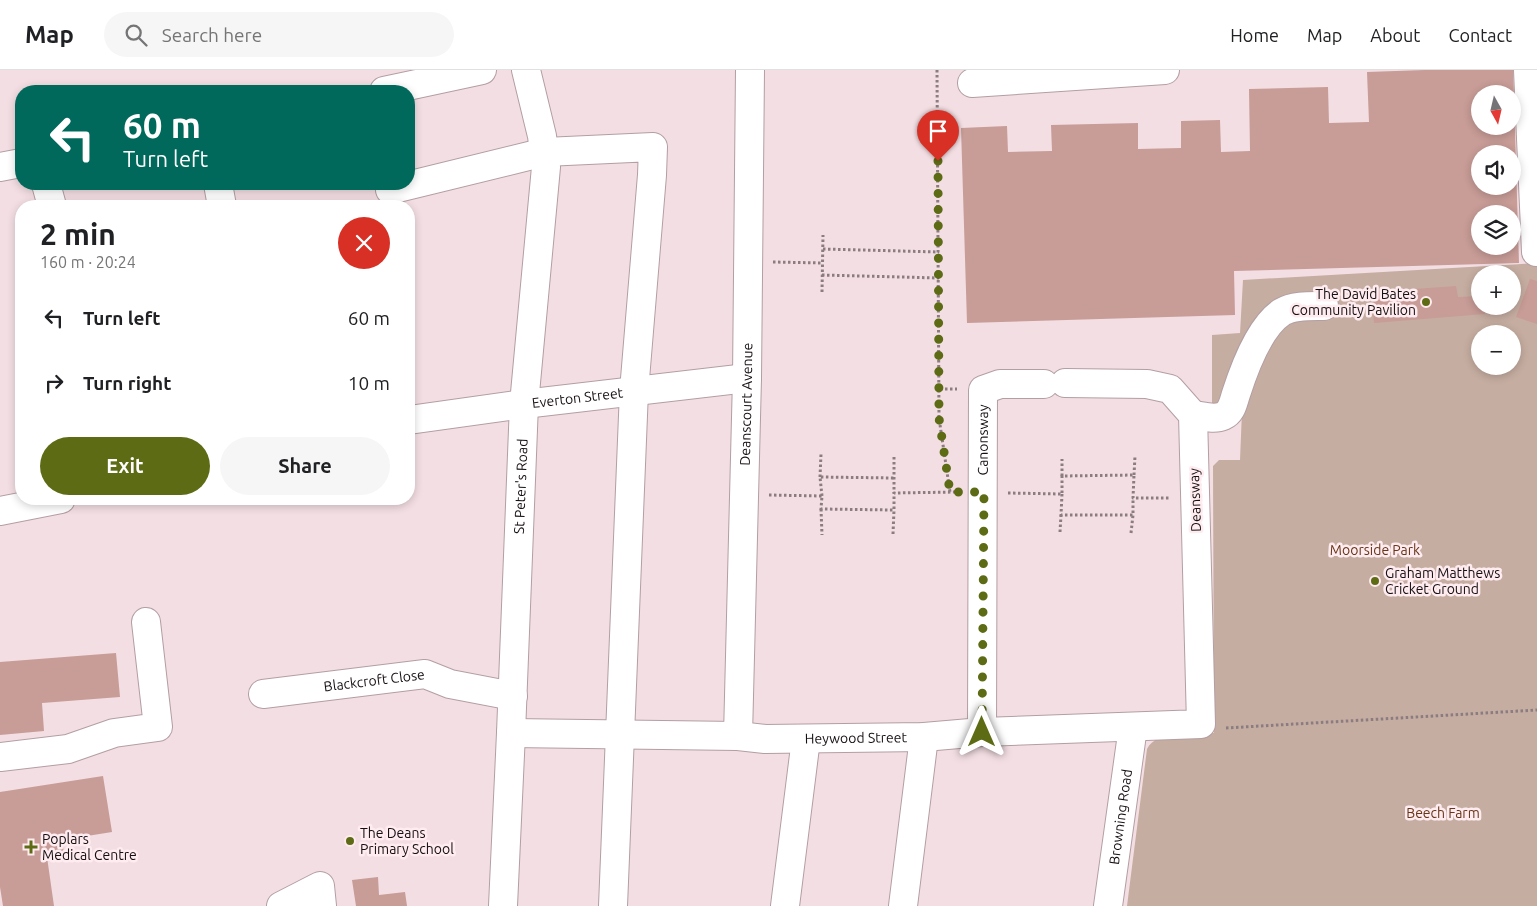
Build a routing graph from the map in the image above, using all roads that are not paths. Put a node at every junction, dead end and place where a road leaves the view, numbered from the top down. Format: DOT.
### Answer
graph roads {
  1 [pos="482,70"];
  2 [pos="526,70"];
  3 [pos="750,70"];
  4 [pos="1165,70"];
  5 [pos="1528,70"];
  6 [pos="972,83"];
  7 [pos="412,85"];
  8 [pos="545,152"];
  9 [pos="15,165"];
  10 [pos="0,167"];
  11 [pos="389,198"];
  12 [pos="1536,252"];
  13 [pos="1324,306"];
  14 [pos="747,378"];
  15 [pos="634,391"];
  16 [pos="524,404"];
  17 [pos="1193,415"];
  18 [pos="415,419"];
  19 [pos="30,505"];
  20 [pos="0,511"];
  21 [pos="146,622"];
  22 [pos="263,694"];
  23 [pos="513,696"];
  24 [pos="1201,724"];
  25 [pos="1133,727"];
  26 [pos="982,732"];
  27 [pos="512,733"];
  28 [pos="619,735"];
  29 [pos="924,737"];
  30 [pos="752,738"];
  31 [pos="806,739"];
  32 [pos="0,757"];
  33 [pos="281,906"];
  34 [pos="322,906"];
  35 [pos="503,906"];
  36 [pos="613,906"];
  37 [pos="785,906"];
  38 [pos="903,906"];
  39 [pos="1108,906"];
  1 -- 7 [label="street"];
  2 -- 8 [label="street, St Peter's Road"];
  3 -- 14 [label="street, Deanscourt Avenue"];
  4 -- 6 [label="street"];
  5 -- 12 [label="street"];
  8 -- 11 [label="street"];
  8 -- 15 [label="street"];
  8 -- 16 [label="street, St Peter's Road"];
  9 -- 10 [label="street"];
  13 -- 17 [label="street"];
  14 -- 15 [label="street, Everton Street"];
  14 -- 30 [label="street, Deanscourt Avenue"];
  15 -- 16 [label="street, Everton Street"];
  15 -- 28 [label="street"];
  16 -- 18 [label="street, Everton Street"];
  16 -- 23 [label="street, St Peter's Road"];
  17 -- 24 [label="street, Deansway"];
  17 -- 26 [label="street, Canonsway"];
  19 -- 20 [label="street"];
  21 -- 32 [label="street"];
  22 -- 23 [label="street, Blackcroft Close"];
  23 -- 27 [label="street, St Peter's Road"];
  24 -- 25 [label="street, Heywood Street"];
  25 -- 26 [label="street, Heywood Street"];
  25 -- 39 [label="street, Browning Road"];
  26 -- 29 [label="street, Heywood Street"];
  27 -- 28 [label="street, Heywood Street"];
  27 -- 35 [label="street, St Peter's Road"];
  28 -- 30 [label="street, Heywood Street"];
  28 -- 36 [label="street"];
  29 -- 31 [label="street, Heywood Street"];
  29 -- 38 [label="street"];
  30 -- 31 [label="street, Heywood Street"];
  31 -- 37 [label="street"];
  33 -- 34 [label="street"];
}
